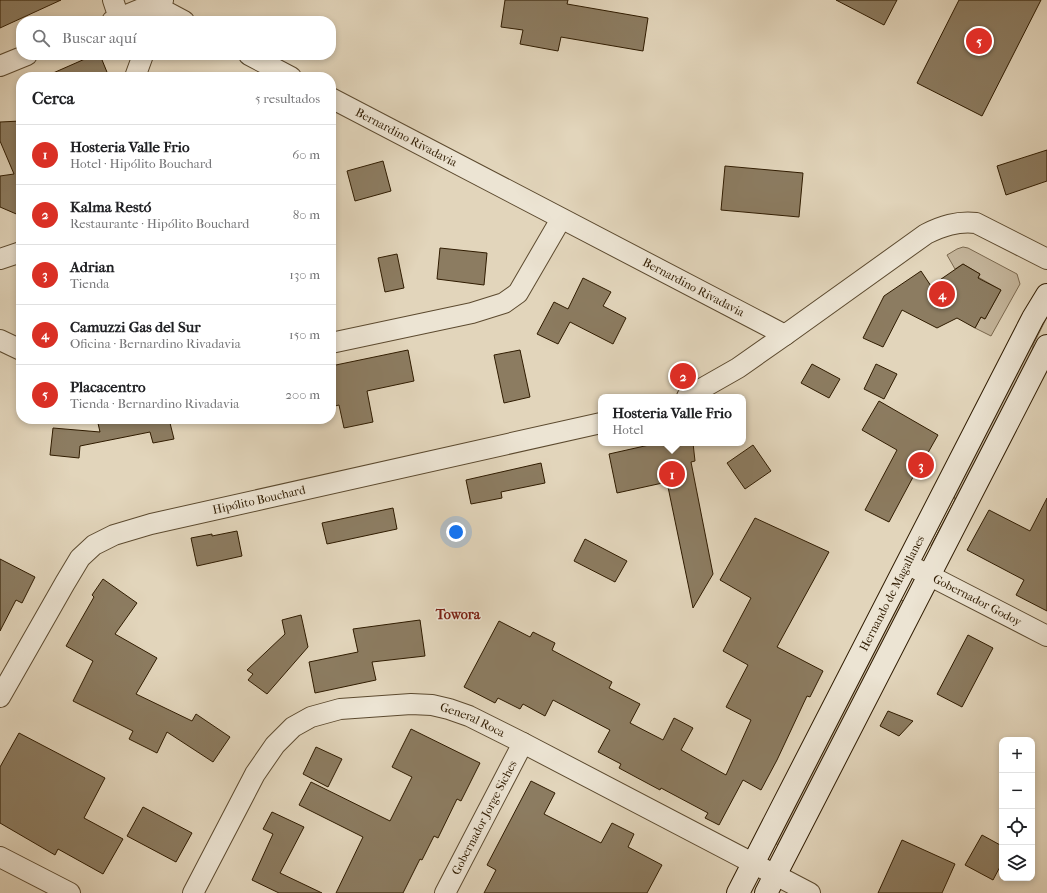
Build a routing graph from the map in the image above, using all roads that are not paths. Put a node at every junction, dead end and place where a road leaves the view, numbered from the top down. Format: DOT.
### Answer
graph roads {
  1 [pos="155,8"];
  2 [pos="114,13"];
  3 [pos="173,16"];
  4 [pos="16,59"];
  5 [pos="141,60"];
  6 [pos="259,60"];
  7 [pos="0,66"];
  8 [pos="137,72"];
  9 [pos="281,72"];
  10 [pos="336,101"];
  11 [pos="561,219"];
  12 [pos="16,254"];
  13 [pos="0,259"];
  14 [pos="1047,259"];
  15 [pos="1047,295"];
  16 [pos="785,335"];
  17 [pos="0,340"];
  18 [pos="336,342"];
  19 [pos="1047,346"];
  20 [pos="16,348"];
  21 [pos="692,394"];
  22 [pos="598,424"];
  23 [pos="908,564"];
  24 [pos="929,575"];
  25 [pos="1047,636"];
  26 [pos="0,698"];
  27 [pos="524,743"];
  28 [pos="0,857"];
  29 [pos="754,863"];
  30 [pos="771,884"];
  31 [pos="70,893"];
  32 [pos="193,893"];
  33 [pos="445,893"];
  34 [pos="738,893"];
  35 [pos="810,893"];
  1 -- 2 [label="street"];
  1 -- 3 [label="street"];
  4 -- 7 [label="street"];
  5 -- 8 [label="street"];
  6 -- 9 [label="street"];
  10 -- 11 [label="street, Bernardino Rivadavia"];
  11 -- 16 [label="street, Bernardino Rivadavia"];
  11 -- 18 [label="street"];
  12 -- 13 [label="street"];
  14 -- 16 [label="street"];
  15 -- 23 [label="main road, Hernando de Magallanes"];
  16 -- 21 [label="street"];
  17 -- 20 [label="street"];
  19 -- 24 [label="main road, Hernando de Magallanes"];
  22 -- 26 [label="street, Hipólito Bouchard"];
  23 -- 24 [label="street, Gobernador Godoy"];
  23 -- 29 [label="main road, Hernando de Magallanes"];
  24 -- 25 [label="street, Gobernador Godoy"];
  24 -- 30 [label="main road, Hernando de Magallanes"];
  27 -- 29 [label="street, General Roca"];
  27 -- 32 [label="street, General Roca"];
  27 -- 33 [label="street, Gobernador Jorge Siches"];
  28 -- 31 [label="street"];
  29 -- 30 [label="street, General Roca"];
  29 -- 34 [label="main road, Hernando de Magallanes"];
  30 -- 35 [label="street, General Roca"];
}
